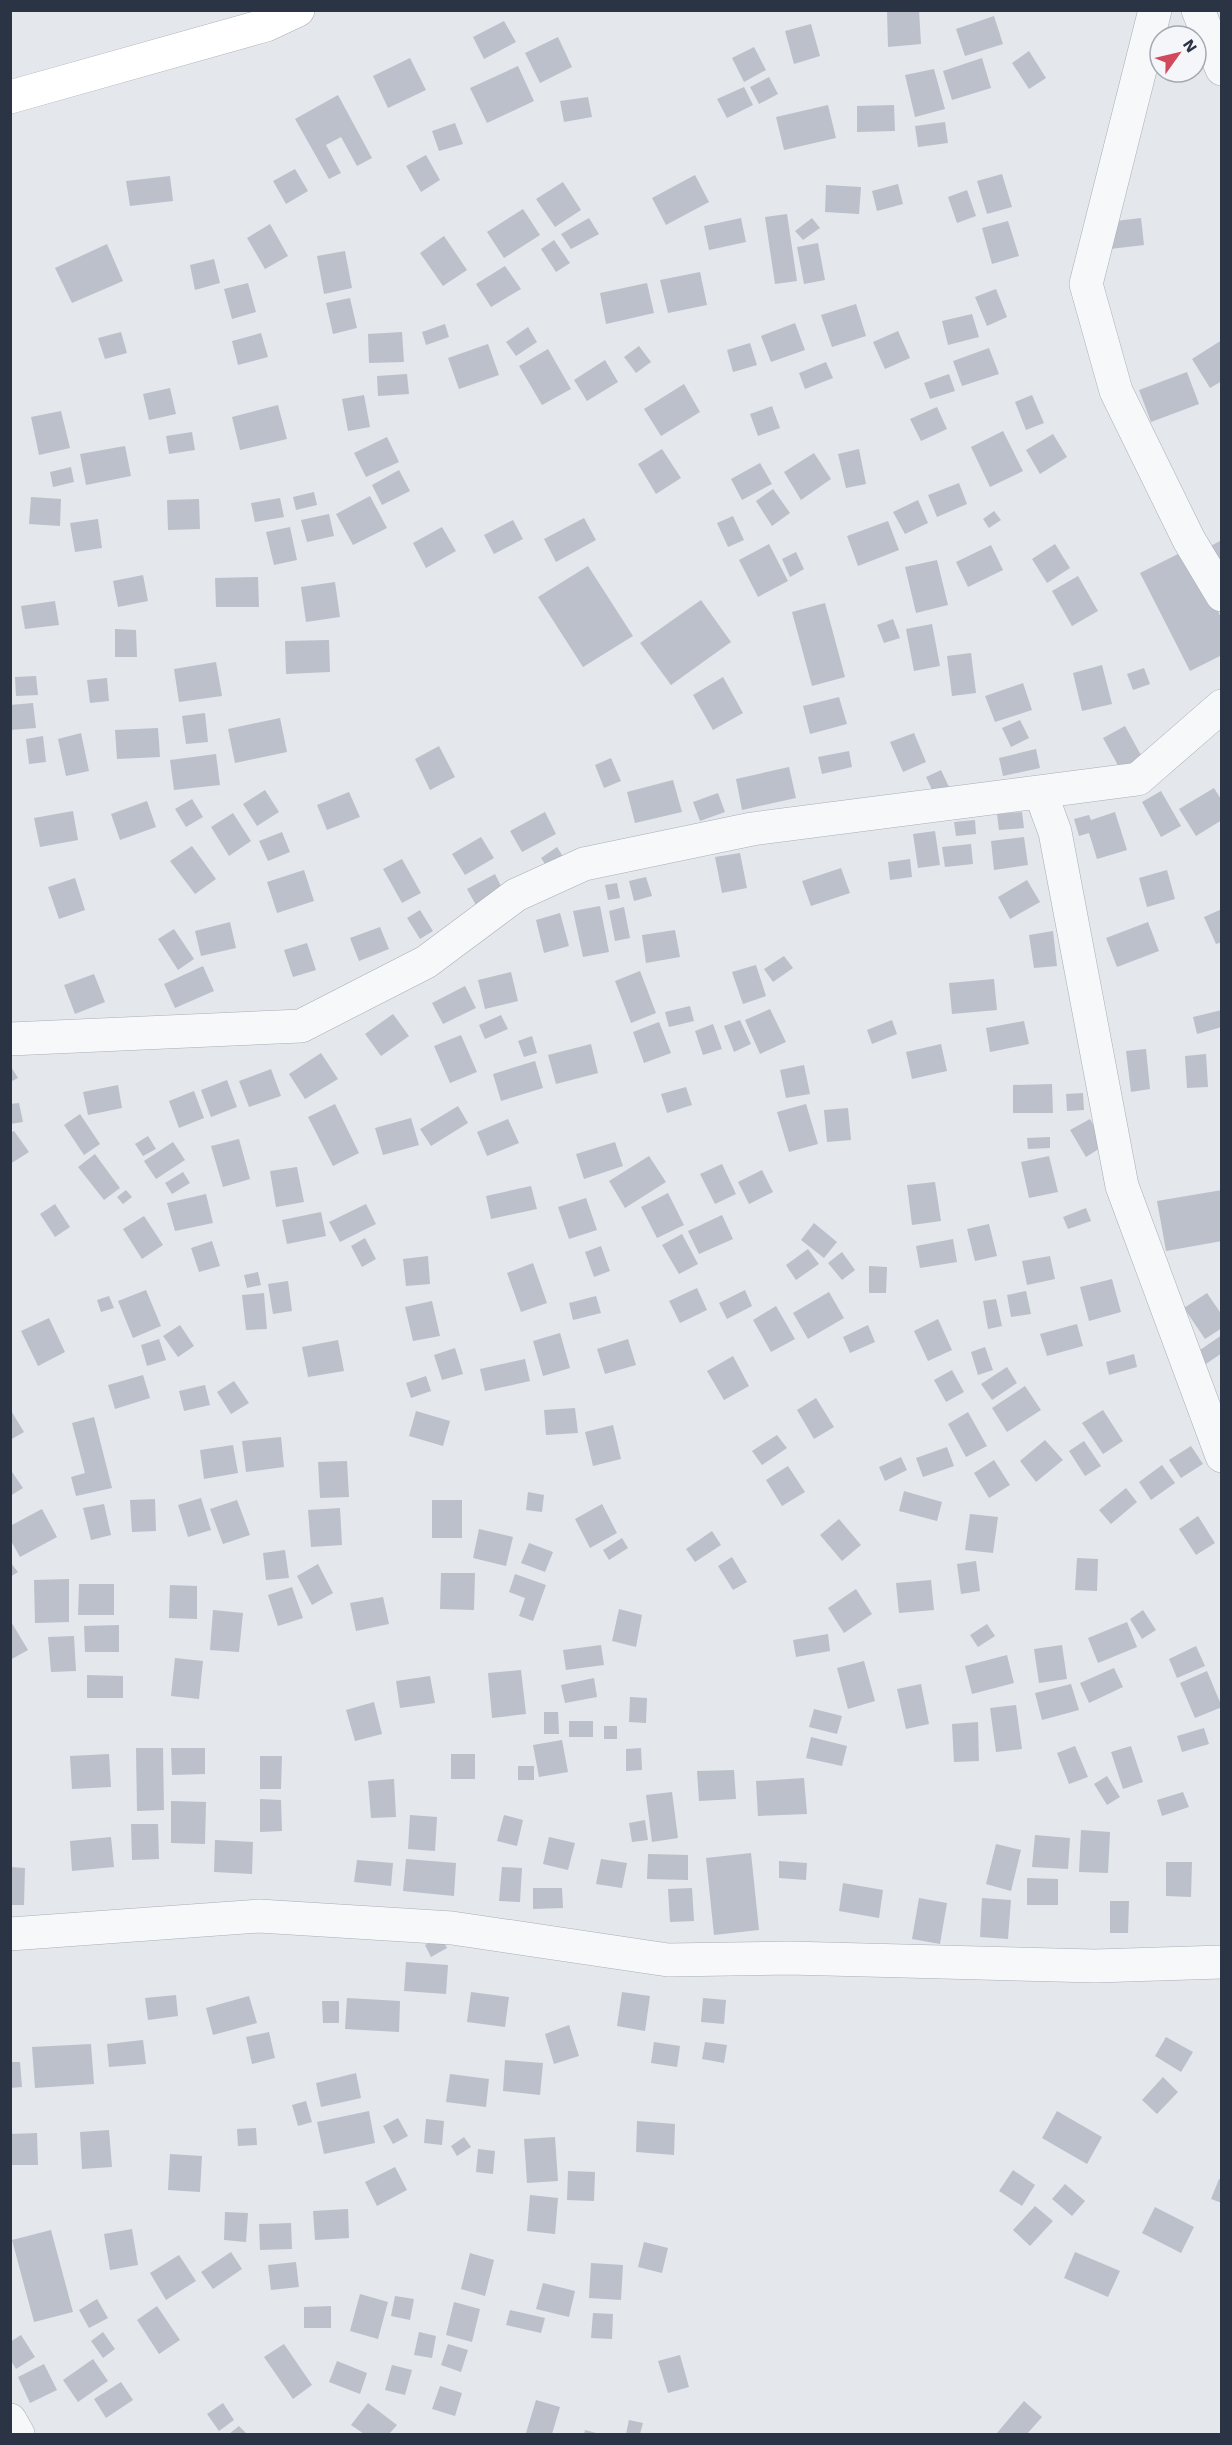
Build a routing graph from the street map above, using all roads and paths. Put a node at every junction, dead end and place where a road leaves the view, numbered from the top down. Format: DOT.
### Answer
graph roads {
  1 [pos="298,10"];
  2 [pos="1155,10"];
  3 [pos="1198,10"];
  4 [pos="1221,69"];
  5 [pos="10,97"];
  6 [pos="1221,595"];
  7 [pos="1221,706"];
  8 [pos="1041,794"];
  9 [pos="10,1039"];
  10 [pos="1221,1456"];
  11 [pos="10,1935"];
  12 [pos="1221,1962"];
  13 [pos="10,2420"];
  14 [pos="18,2434"];
  1 -- 5 [label="main road"];
  2 -- 6 [label="street"];
  3 -- 4 [label="street"];
  7 -- 8 [label="street"];
  8 -- 9 [label="street"];
  8 -- 10 [label="street"];
  11 -- 12 [label="street"];
  13 -- 14 [label="street"];
}
